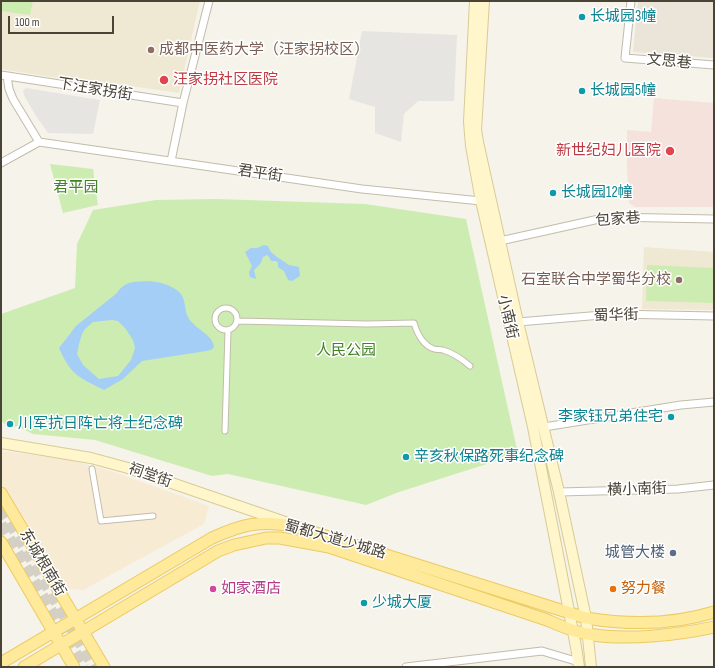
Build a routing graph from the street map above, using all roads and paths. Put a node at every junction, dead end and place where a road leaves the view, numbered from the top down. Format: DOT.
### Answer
graph roads {
  1 [pos="209,1"];
  2 [pos="476,1"];
  3 [pos="484,1"];
  4 [pos="631,1"];
  5 [pos="714,65"];
  6 [pos="4,75"];
  7 [pos="183,103"];
  8 [pos="39,142"];
  9 [pos="171,161"];
  10 [pos="1,163"];
  11 [pos="481,201"];
  12 [pos="714,219"];
  13 [pos="500,241"];
  14 [pos="714,316"];
  15 [pos="238,321"];
  16 [pos="518,322"];
  17 [pos="228,331"];
  18 [pos="470,366"];
  19 [pos="714,402"];
  20 [pos="544,427"];
  21 [pos="225,431"];
  22 [pos="1,443"];
  23 [pos="92,469"];
  24 [pos="714,485"];
  25 [pos="559,492"];
  26 [pos="1,493"];
  27 [pos="152,516"];
  28 [pos="294,526"];
  29 [pos="1,542"];
  30 [pos="714,612"];
  31 [pos="570,614"];
  32 [pos="76,618"];
  33 [pos="586,618"];
  34 [pos="714,627"];
  35 [pos="573,631"];
  36 [pos="52,632"];
  37 [pos="83,633"];
  38 [pos="588,634"];
  39 [pos="61,645"];
  40 [pos="2,662"];
  41 [pos="579,664"];
  42 [pos="24,667"];
  43 [pos="74,667"];
  44 [pos="104,667"];
  45 [pos="406,667"];
  46 [pos="591,667"];
  1 -- 7 [label="street"];
  2 -- 11 [label="main road, 小南街"];
  3 -- 13 [label="main road, 小南街"];
  4 -- 5 [label="street, 文思巷"];
  6 -- 7 [label="street, 下汪家拐街"];
  6 -- 8 [label="street"];
  7 -- 9 [label="street"];
  8 -- 9 [label="street, 君平街"];
  8 -- 10 [label="street"];
  9 -- 11 [label="street, 君平街"];
  11 -- 31 [label="main road, 小南街"];
  12 -- 13 [label="street, 包家巷"];
  13 -- 16 [label="main road, 小南街"];
  14 -- 16 [label="street, 蜀华街"];
  15 -- 17 [label="street"];
  15 -- 17 [label="street"];
  15 -- 18 [label="street"];
  16 -- 20 [label="main road, 小南街"];
  17 -- 21 [label="street"];
  19 -- 20 [label="street"];
  20 -- 25 [label="main road, 小南街"];
  22 -- 28 [label="main road, 祠堂街"];
  23 -- 27 [label="street"];
  24 -- 25 [label="street, 横小南街"];
  25 -- 33 [label="main road, 小南街"];
  26 -- 32 [label="main road, 东城根南街"];
  28 -- 31 [label="main road, 蜀都大道少城路"];
  28 -- 32 [label="main road, 蜀都大道少城路"];
  29 -- 36 [label="main road, 东城根南街"];
  30 -- 33 [label="main road, 蜀都大道少城路"];
  31 -- 33 [label="main road, 蜀都大道少城路"];
  31 -- 35 [label="main road, 小南街"];
  32 -- 36 [label="main road, 蜀都大道少城路"];
  32 -- 37 [label="main road, 东城根南街"];
  33 -- 38 [label="main road, 小南街"];
  34 -- 38 [label="main road, 蜀都大道少城路"];
  35 -- 37 [label="main road, 蜀都大道少城路"];
  35 -- 38 [label="main road, 蜀都大道少城路"];
  35 -- 41 [label="main road, 小南街"];
  36 -- 39 [label="main road, 东城根南街"];
  36 -- 40 [label="main road, 蜀都大道少城路"];
  37 -- 39 [label="main road, 蜀都大道少城路"];
  37 -- 44 [label="main road, 东城根南街"];
  38 -- 46 [label="main road, 小南街"];
  39 -- 42 [label="main road, 蜀都大道少城路"];
  39 -- 43 [label="main road, 东城根南街"];
  41 -- 45 [label="street"];
}
